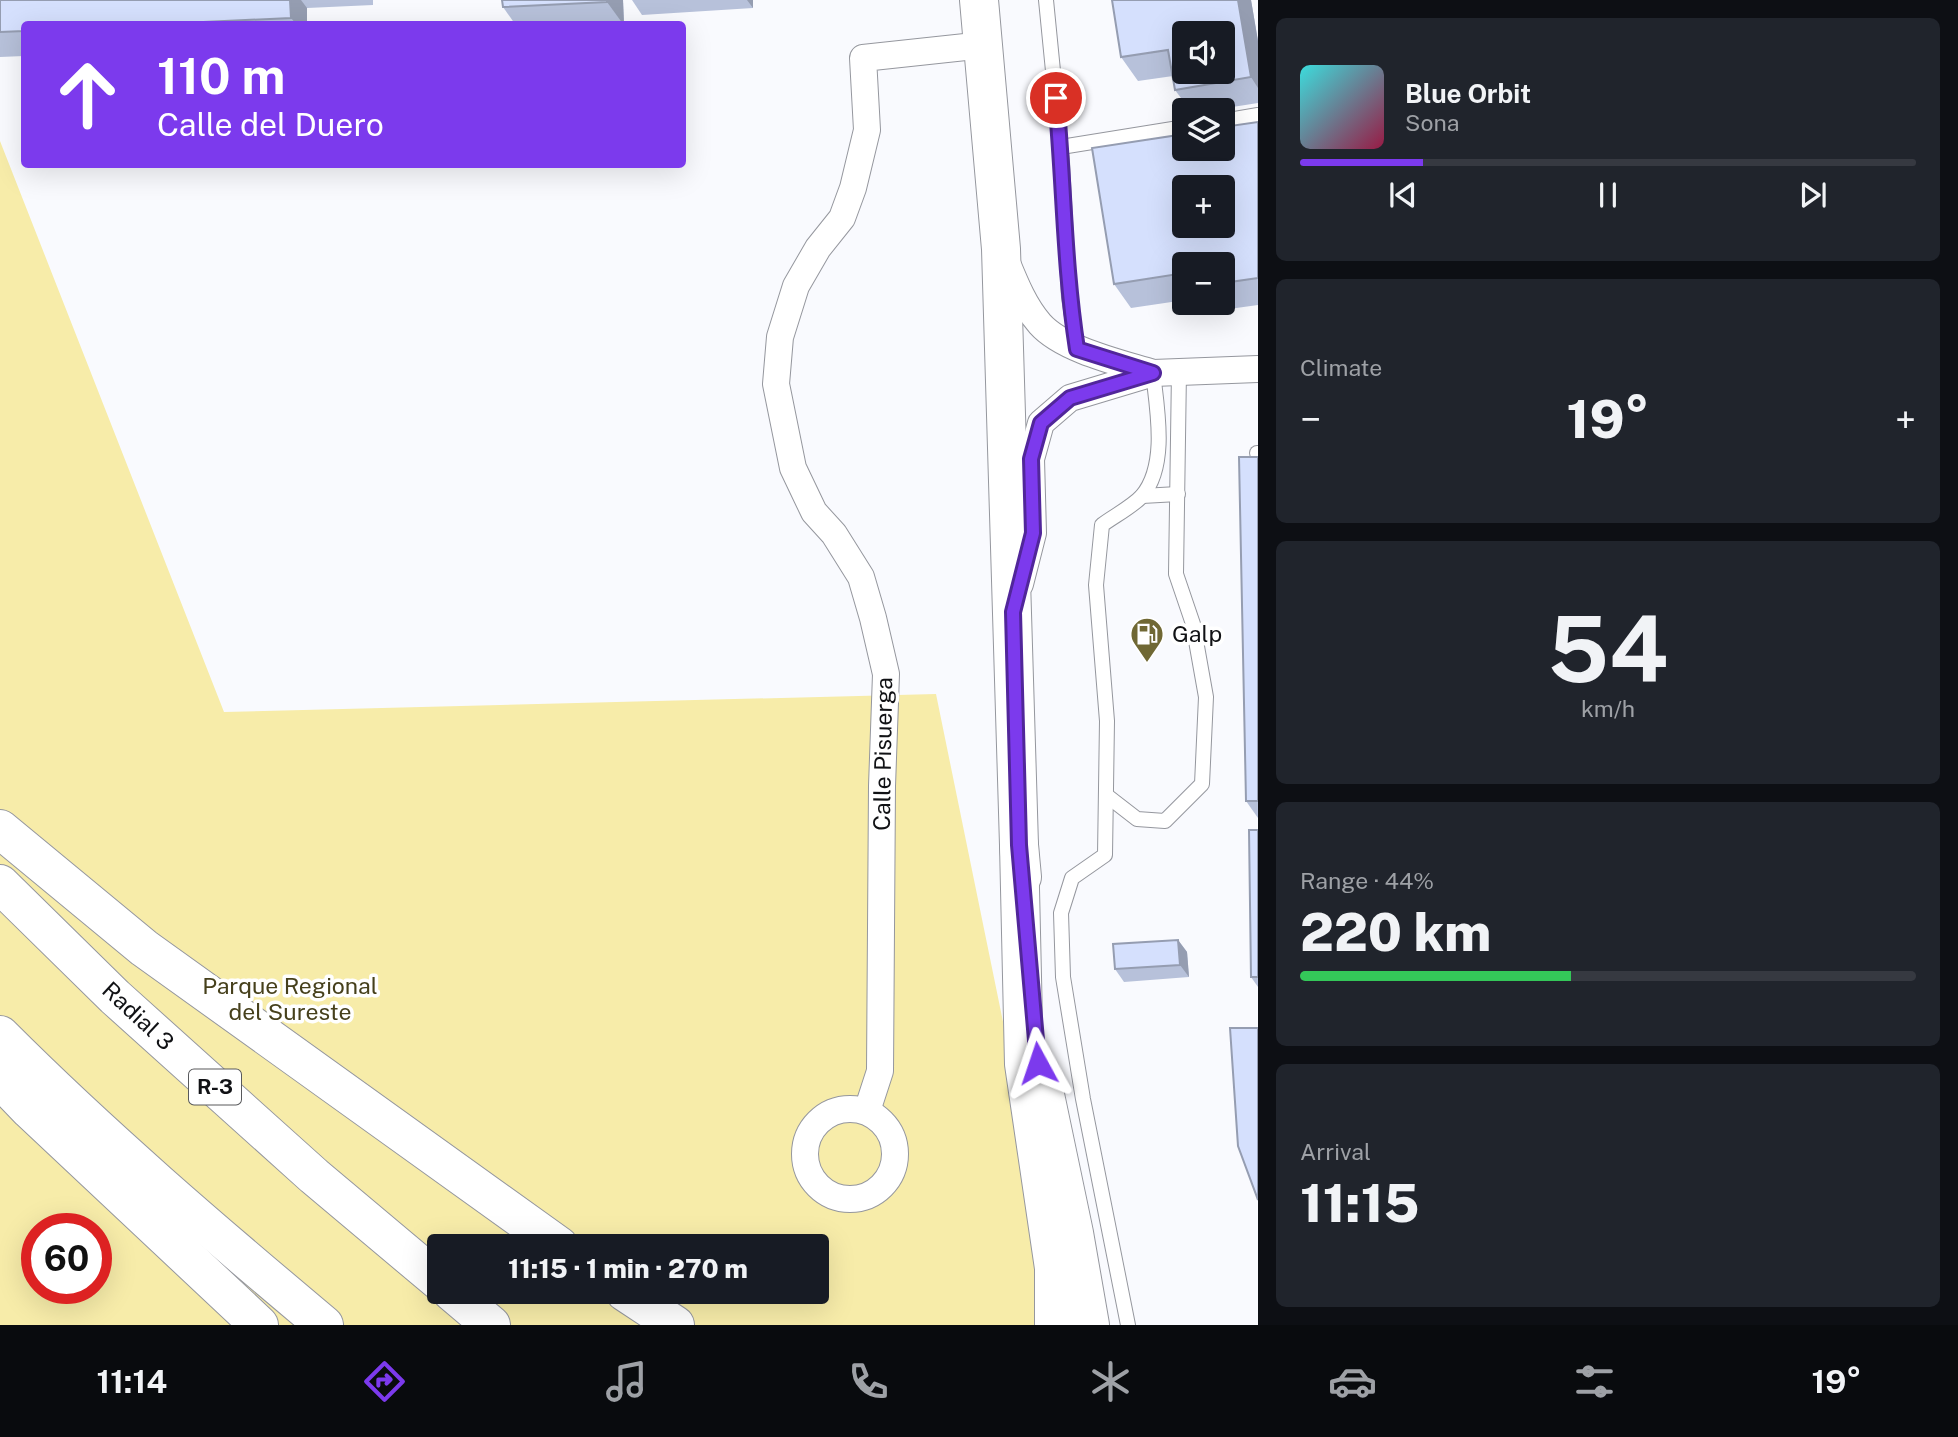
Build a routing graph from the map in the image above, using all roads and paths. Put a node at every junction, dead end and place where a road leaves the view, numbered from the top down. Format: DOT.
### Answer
graph roads {
  1 [pos="979,0"];
  2 [pos="1046,0"];
  3 [pos="984,45"];
  4 [pos="1258,115"];
  5 [pos="1235,119"];
  6 [pos="1172,129"];
  7 [pos="1061,147"];
  8 [pos="1001,249"];
  9 [pos="1077,349"];
  10 [pos="1258,369"];
  11 [pos="1166,372"];
  12 [pos="1178,494"];
  13 [pos="1142,496"];
  14 [pos="1013,612"];
  15 [pos="1106,796"];
  16 [pos="0,830"];
  17 [pos="1019,845"];
  18 [pos="0,884"];
  19 [pos="0,1035"];
  20 [pos="0,1079"];
  21 [pos="866,1111"];
  22 [pos="1074,1233"];
  23 [pos="542,1234"];
  24 [pos="427,1271"];
  25 [pos="466,1304"];
  26 [pos="643,1304"];
  27 [pos="259,1325"];
  28 [pos="324,1325"];
  29 [pos="491,1325"];
  30 [pos="674,1325"];
  31 [pos="1054,1325"];
  32 [pos="1090,1325"];
  33 [pos="1104,1325"];
  34 [pos="1128,1325"];
  1 -- 3 [label="main road"];
  2 -- 7 [label="lane"];
  3 -- 8 [label="main road"];
  3 -- 21 [label="street, Calle Pisuerga"];
  4 -- 5 [label="lane"];
  6 -- 7 [label="lane"];
  7 -- 9 [label="lane"];
  8 -- 9 [label="street"];
  8 -- 14 [label="main road"];
  9 -- 11 [label="street"];
  10 -- 11 [label="street"];
  11 -- 12 [label="lane"];
  11 -- 13 [label="lane"];
  11 -- 14 [label="street"];
  12 -- 13 [label="lane"];
  12 -- 15 [label="lane"];
  13 -- 15 [label="lane"];
  14 -- 17 [label="main road"];
  15 -- 34 [label="lane"];
  16 -- 23 [label="main road"];
  17 -- 22 [label="main road"];
  17 -- 31 [label="main road"];
  18 -- 24 [label="main road, Radial 3 / R-3"];
  19 -- 28 [label="main road"];
  20 -- 27 [label="main road"];
  22 -- 32 [label="main road"];
  22 -- 33 [label="main road"];
  25 -- 29 [label="main road"];
  26 -- 30 [label="main road"];
}
